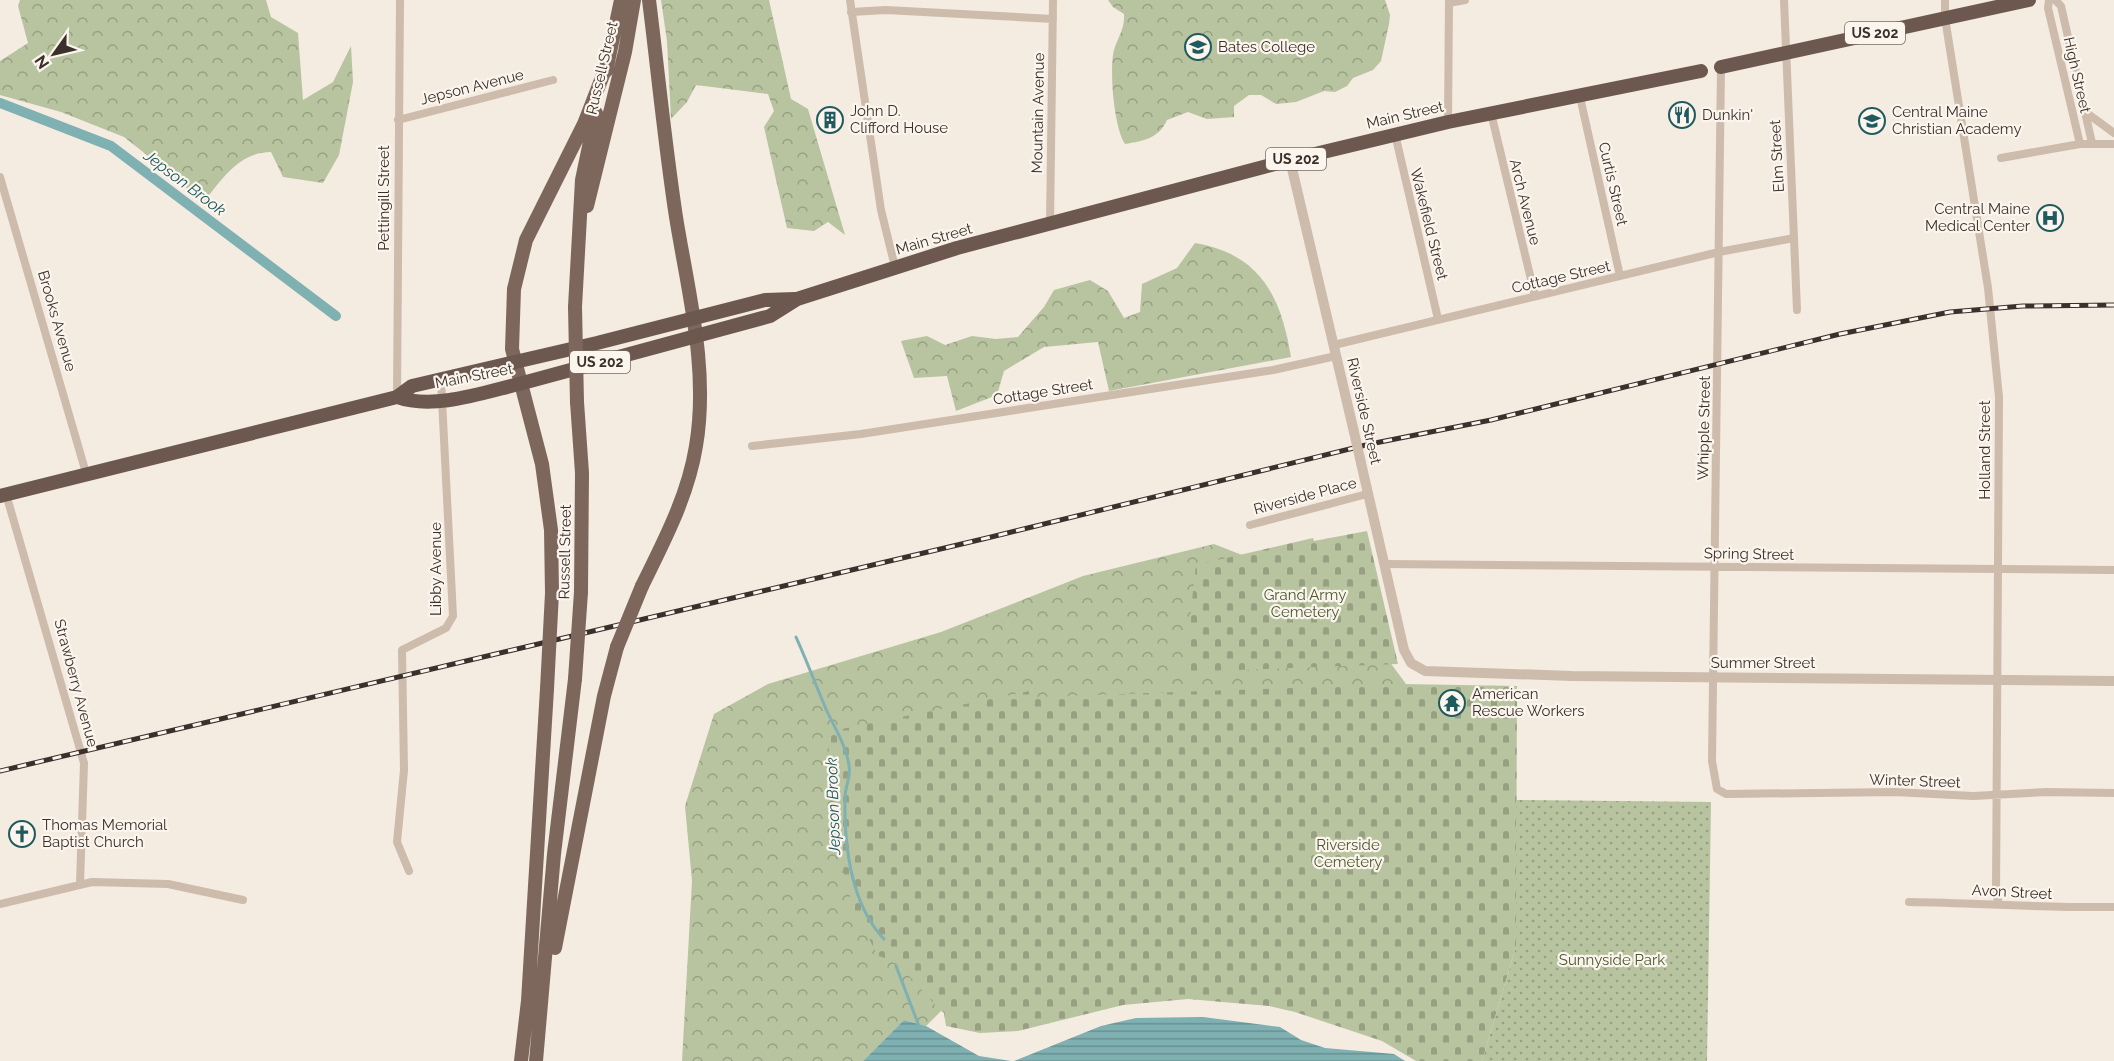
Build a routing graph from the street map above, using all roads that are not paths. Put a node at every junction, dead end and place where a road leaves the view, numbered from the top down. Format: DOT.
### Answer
graph roads {
  1 [pos="400,0"];
  2 [pos="621,0"];
  3 [pos="634,0"];
  4 [pos="649,0"];
  5 [pos="849,0"];
  6 [pos="1053,0"];
  7 [pos="1465,0"];
  8 [pos="1784,0"];
  9 [pos="1945,0"];
  10 [pos="2029,0"];
  11 [pos="2049,0"];
  12 [pos="2055,0"];
  13 [pos="1449,2"];
  14 [pos="851,12"];
  15 [pos="1945,18"];
  16 [pos="1053,19"];
  17 [pos="1787,53"];
  18 [pos="608,62"];
  19 [pos="1721,67"];
  20 [pos="1701,71"];
  21 [pos="553,80"];
  22 [pos="1580,97"];
  23 [pos="2084,111"];
  24 [pos="1491,113"];
  25 [pos="398,120"];
  26 [pos="1448,122"];
  27 [pos="2114,133"];
  28 [pos="1395,134"];
  29 [pos="2091,143"];
  30 [pos="2080,144"];
  31 [pos="2114,144"];
  32 [pos="2001,158"];
  33 [pos="1290,160"];
  34 [pos="0,177"];
  35 [pos="1050,226"];
  36 [pos="1794,238"];
  37 [pos="578,249"];
  38 [pos="1719,252"];
  39 [pos="895,267"];
  40 [pos="1620,276"];
  41 [pos="1535,296"];
  42 [pos="797,298"];
  43 [pos="1797,310"];
  44 [pos="694,316"];
  45 [pos="1438,319"];
  46 [pos="697,337"];
  47 [pos="1335,351"];
  48 [pos="514,363"];
  49 [pos="441,380"];
  50 [pos="519,384"];
  51 [pos="397,397"];
  52 [pos="442,399"];
  53 [pos="752,446"];
  54 [pos="86,473"];
  55 [pos="1367,494"];
  56 [pos="3,495"];
  57 [pos="1250,525"];
  58 [pos="1384,564"];
  59 [pos="1715,566"];
  60 [pos="2114,570"];
  61 [pos="1998,571"];
  62 [pos="1414,665"];
  63 [pos="1714,677"];
  64 [pos="1997,681"];
  65 [pos="2114,681"];
  66 [pos="1717,789"];
  67 [pos="2114,793"];
  68 [pos="1995,794"];
  69 [pos="554,854"];
  70 [pos="409,871"];
  71 [pos="80,884"];
  72 [pos="243,900"];
  73 [pos="1909,902"];
  74 [pos="1999,903"];
  75 [pos="0,904"];
  76 [pos="2114,907"];
  77 [pos="528,1001"];
  78 [pos="543,1003"];
  79 [pos="521,1061"];
  80 [pos="536,1061"];
  1 -- 25 [label="street, Pettingill Street"];
  2 -- 18 [label="main road, Russell Street"];
  3 -- 37 [label="main road, Russell Street"];
  4 -- 44 [label="main road"];
  5 -- 14 [label="street"];
  6 -- 16 [label="street, Mountain Avenue"];
  7 -- 13 [label="street"];
  8 -- 17 [label="street, Elm Street"];
  9 -- 15 [label="street, Holland Street"];
  10 -- 15 [label="highway, Main Street / US 202"];
  11 -- 30 [label="street, High Street"];
  12 -- 23 [label="street, High Street"];
  13 -- 26 [label="street"];
  14 -- 16 [label="street"];
  14 -- 39 [label="street"];
  15 -- 17 [label="highway, Main Street / US 202"];
  15 -- 61 [label="street, Holland Street"];
  16 -- 35 [label="street, Mountain Avenue"];
  17 -- 19 [label="highway, Main Street / US 202"];
  17 -- 36 [label="street, Elm Street"];
  18 -- 37 [label="main road, Russell Street"];
  18 -- 48 [label="main road"];
  19 -- 20 [label="main road, Main Street / US 202"];
  19 -- 38 [label="street, Whipple Street"];
  20 -- 22 [label="highway, Main Street / US 202"];
  21 -- 25 [label="street, Jepson Avenue"];
  22 -- 24 [label="highway, Main Street / US 202"];
  22 -- 40 [label="street, Curtis Street"];
  23 -- 27 [label="street, High Street"];
  23 -- 29 [label="street, High Street"];
  24 -- 26 [label="highway, Main Street / US 202"];
  24 -- 41 [label="street, Arch Avenue"];
  25 -- 51 [label="street, Pettingill Street"];
  26 -- 28 [label="highway, Main Street / US 202"];
  28 -- 33 [label="highway, Main Street / US 202"];
  28 -- 45 [label="street, Wakefield Street"];
  29 -- 30 [label="street"];
  29 -- 31 [label="street"];
  30 -- 32 [label="street"];
  33 -- 35 [label="highway, Main Street / US 202"];
  33 -- 47 [label="street, Riverside Street"];
  34 -- 54 [label="street, Brooks Avenue"];
  35 -- 39 [label="highway, Main Street / US 202"];
  36 -- 38 [label="street, Cottage Street"];
  36 -- 43 [label="street, Elm Street"];
  37 -- 69 [label="main road, Russell Street, bridge"];
  38 -- 40 [label="street, Cottage Street"];
  38 -- 59 [label="street, Whipple Street"];
  39 -- 42 [label="highway, Main Street / US 202"];
  40 -- 41 [label="street, Cottage Street"];
  41 -- 45 [label="street, Cottage Street"];
  42 -- 44 [label="highway, Main Street / US 202"];
  42 -- 46 [label="highway, Main Street / US 202"];
  44 -- 46 [label="main road"];
  44 -- 48 [label="highway, Main Street / US 202"];
  45 -- 47 [label="street, Cottage Street"];
  46 -- 50 [label="highway, Main Street / US 202"];
  46 -- 78 [label="main road, bridge"];
  47 -- 53 [label="street, Cottage Street"];
  47 -- 55 [label="street, Riverside Street, bridge"];
  48 -- 49 [label="highway, Main Street / US 202"];
  48 -- 50 [label="main road"];
  49 -- 51 [label="highway, Main Street / US 202"];
  49 -- 52 [label="street, Libby Avenue"];
  50 -- 52 [label="highway, Main Street / US 202"];
  50 -- 77 [label="main road, bridge"];
  51 -- 52 [label="highway, Main Street / US 202"];
  51 -- 54 [label="highway, Main Street / US 202"];
  52 -- 70 [label="street, Libby Avenue"];
  54 -- 56 [label="highway, Main Street / US 202"];
  55 -- 57 [label="street, Riverside Place"];
  55 -- 58 [label="street, Riverside Street"];
  56 -- 71 [label="street, Strawberry Avenue"];
  58 -- 59 [label="street, Spring Street"];
  58 -- 62 [label="street, Riverside Street"];
  59 -- 61 [label="street, Spring Street"];
  59 -- 63 [label="street, Whipple Street"];
  60 -- 61 [label="street, Spring Street"];
  61 -- 64 [label="street, Holland Street"];
  62 -- 63 [label="street, Summer Street"];
  63 -- 64 [label="street, Summer Street"];
  63 -- 66 [label="street, Whipple Street"];
  64 -- 65 [label="street, Summer Street"];
  64 -- 68 [label="street, Holland Street"];
  66 -- 68 [label="street, Winter Street"];
  67 -- 68 [label="street, Winter Street"];
  68 -- 74 [label="street, Holland Street"];
  69 -- 77 [label="main road, Russell Street"];
  69 -- 78 [label="main road, Russell Street"];
  71 -- 72 [label="street"];
  71 -- 75 [label="street"];
  73 -- 74 [label="street, Avon Street"];
  74 -- 76 [label="street, Avon Street"];
  77 -- 79 [label="main road, Russell Street"];
  78 -- 80 [label="main road, Russell Street"];
}
